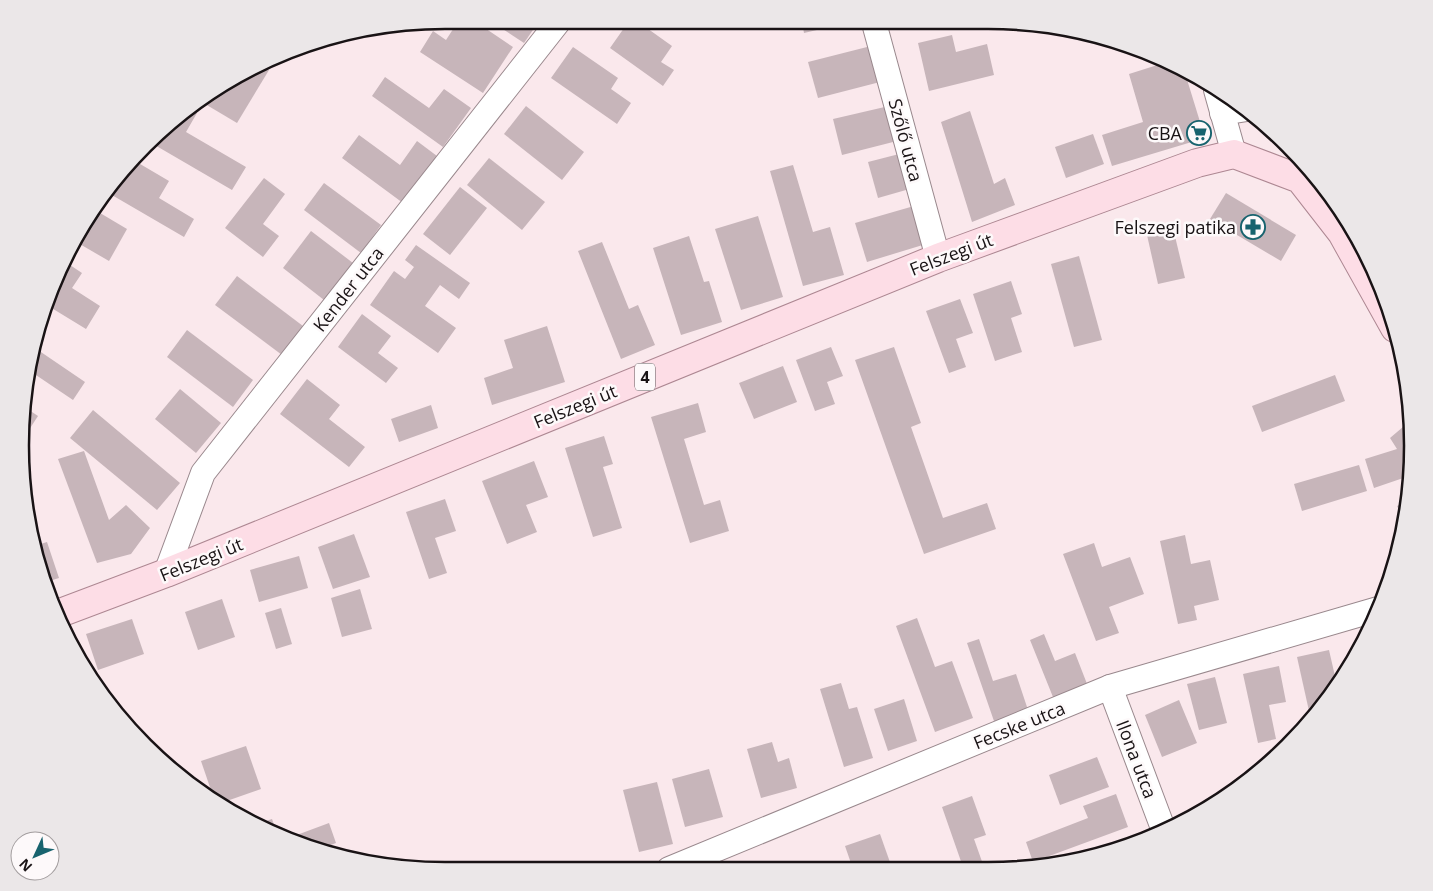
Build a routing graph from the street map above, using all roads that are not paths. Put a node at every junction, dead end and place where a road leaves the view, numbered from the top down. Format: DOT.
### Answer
graph roads {
  1 [pos="553,29"];
  2 [pos="876,29"];
  3 [pos="1218,98"];
  4 [pos="1236,111"];
  5 [pos="1222,114"];
  6 [pos="1234,154"];
  7 [pos="938,258"];
  8 [pos="1375,293"];
  9 [pos="166,573"];
  10 [pos="1370,611"];
  11 [pos="63,612"];
  12 [pos="1110,687"];
  13 [pos="1161,824"];
  14 [pos="686,862"];
  1 -- 9 [label="street, Kender utca"];
  2 -- 7 [label="street, Szőlő utca"];
  3 -- 5 [label="street"];
  4 -- 5 [label="street"];
  5 -- 6 [label="street"];
  6 -- 7 [label="main road, Felszegi út / 4"];
  6 -- 8 [label="main road"];
  7 -- 9 [label="main road, Felszegi út / 4"];
  9 -- 11 [label="main road, Felszegi út / 4"];
  10 -- 12 [label="street, Fecske utca"];
  12 -- 13 [label="street, Ilona utca"];
  12 -- 14 [label="street, Fecske utca"];
}
